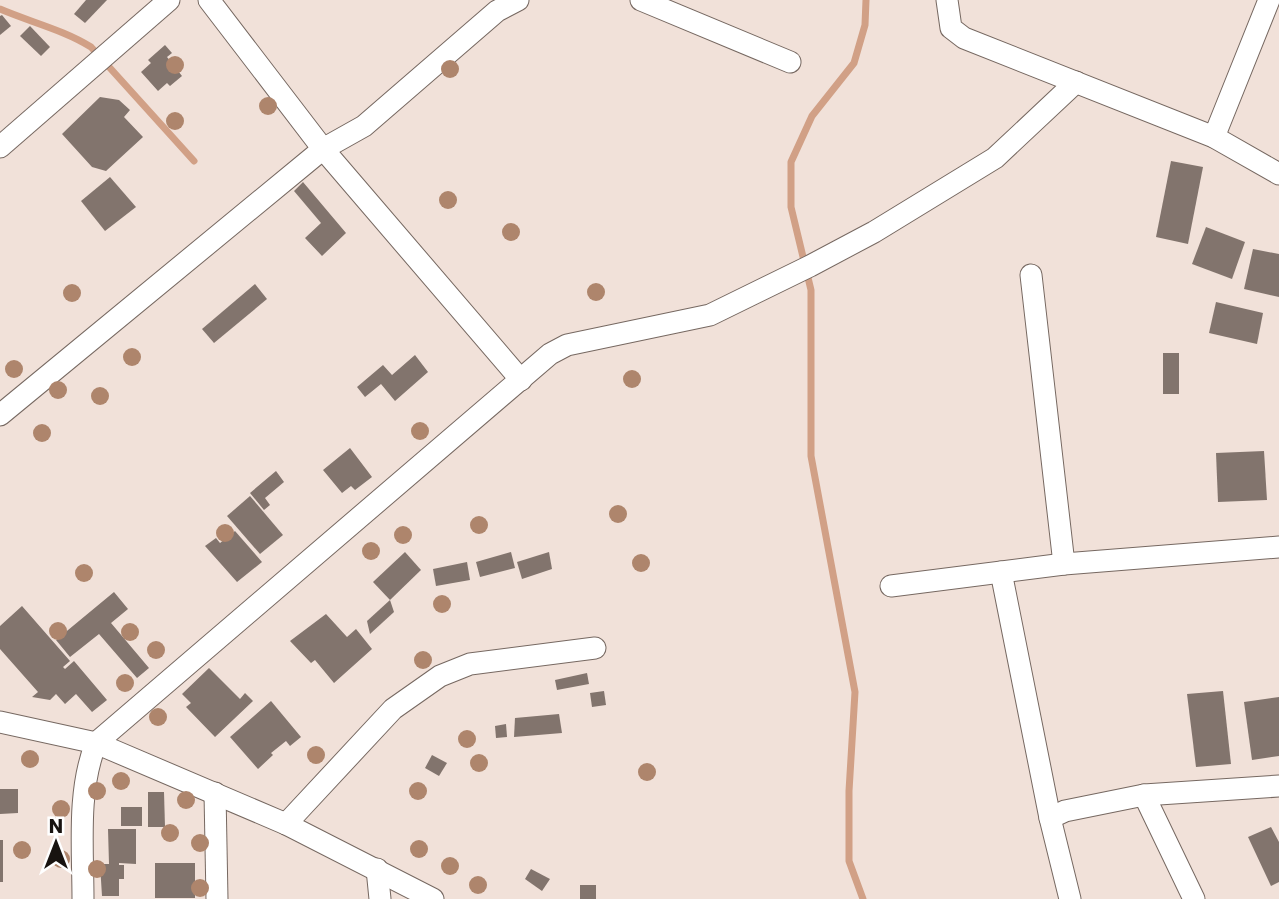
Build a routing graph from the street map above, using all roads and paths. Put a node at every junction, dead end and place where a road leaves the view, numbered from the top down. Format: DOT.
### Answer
graph roads {
  1 [pos="169,0"];
  2 [pos="209,0"];
  3 [pos="518,0"];
  4 [pos="641,0"];
  5 [pos="947,0"];
  6 [pos="1269,0"];
  7 [pos="790,62"];
  8 [pos="1076,82"];
  9 [pos="1214,136"];
  10 [pos="0,147"];
  11 [pos="323,149"];
  12 [pos="1279,174"];
  13 [pos="1031,275"];
  14 [pos="521,380"];
  15 [pos="0,415"];
  16 [pos="1279,547"];
  17 [pos="1064,564"];
  18 [pos="1000,572"];
  19 [pos="891,586"];
  20 [pos="595,648"];
  21 [pos="0,722"];
  22 [pos="96,743"];
  23 [pos="1279,786"];
  24 [pos="215,793"];
  25 [pos="1144,794"];
  26 [pos="1050,818"];
  27 [pos="286,824"];
  28 [pos="377,869"];
  29 [pos="83,899"];
  30 [pos="217,899"];
  31 [pos="380,899"];
  32 [pos="433,899"];
  33 [pos="1070,899"];
  34 [pos="1194,899"];
  1 -- 10 [label="street"];
  2 -- 11 [label="street"];
  3 -- 11 [label="street"];
  4 -- 7 [label="street"];
  5 -- 8 [label="street"];
  6 -- 9 [label="street"];
  8 -- 9 [label="street"];
  8 -- 14 [label="street"];
  9 -- 12 [label="street"];
  11 -- 14 [label="street"];
  11 -- 15 [label="street"];
  13 -- 17 [label="street"];
  14 -- 22 [label="street"];
  16 -- 17 [label="street"];
  17 -- 18 [label="street"];
  18 -- 19 [label="street"];
  18 -- 26 [label="street"];
  20 -- 27 [label="street"];
  21 -- 22 [label="street"];
  22 -- 24 [label="street"];
  22 -- 29 [label="street"];
  23 -- 25 [label="street"];
  24 -- 27 [label="street"];
  24 -- 30 [label="street"];
  25 -- 26 [label="street"];
  25 -- 34 [label="street"];
  26 -- 33 [label="street"];
  27 -- 28 [label="street"];
  28 -- 31 [label="street"];
  28 -- 32 [label="street"];
}
